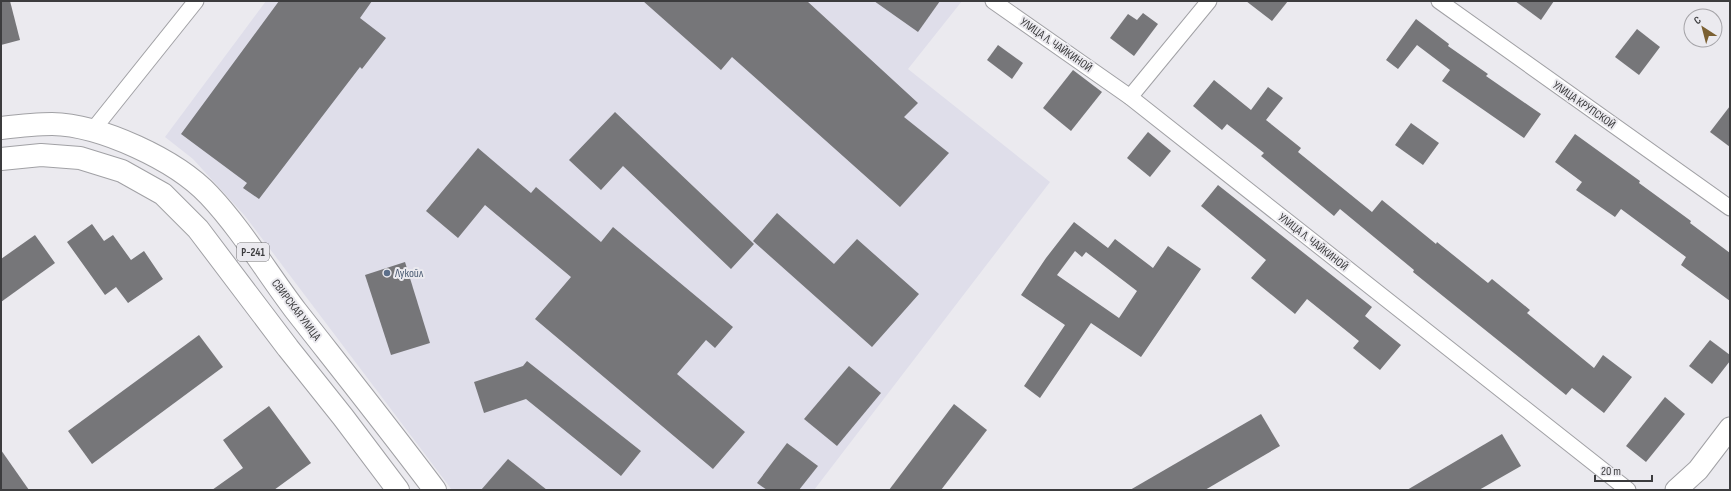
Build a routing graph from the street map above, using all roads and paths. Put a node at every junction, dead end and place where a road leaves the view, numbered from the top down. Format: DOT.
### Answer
graph roads {
  1 [pos="196,1"];
  2 [pos="993,1"];
  3 [pos="1210,1"];
  4 [pos="1438,1"];
  5 [pos="1130,97"];
  6 [pos="1,128"];
  7 [pos="92,131"];
  8 [pos="1,159"];
  9 [pos="1730,208"];
  10 [pos="1730,428"];
  11 [pos="398,490"];
  12 [pos="436,490"];
  13 [pos="1628,490"];
  14 [pos="1676,490"];
  1 -- 7 [label="street"];
  2 -- 5 [label="street, УЛИЦА Л. ЧАЙКИНОЙ"];
  3 -- 5 [label="street"];
  4 -- 9 [label="street, УЛИЦА КРУПСКОЙ"];
  5 -- 13 [label="street, УЛИЦА Л. ЧАЙКИНОЙ"];
  6 -- 7 [label="highway, СВИРСКАЯ УЛИЦА / Р-241"];
  7 -- 12 [label="highway, СВИРСКАЯ УЛИЦА / Р-241"];
  8 -- 11 [label="highway, Р-241"];
  10 -- 14 [label="main road"];
}
